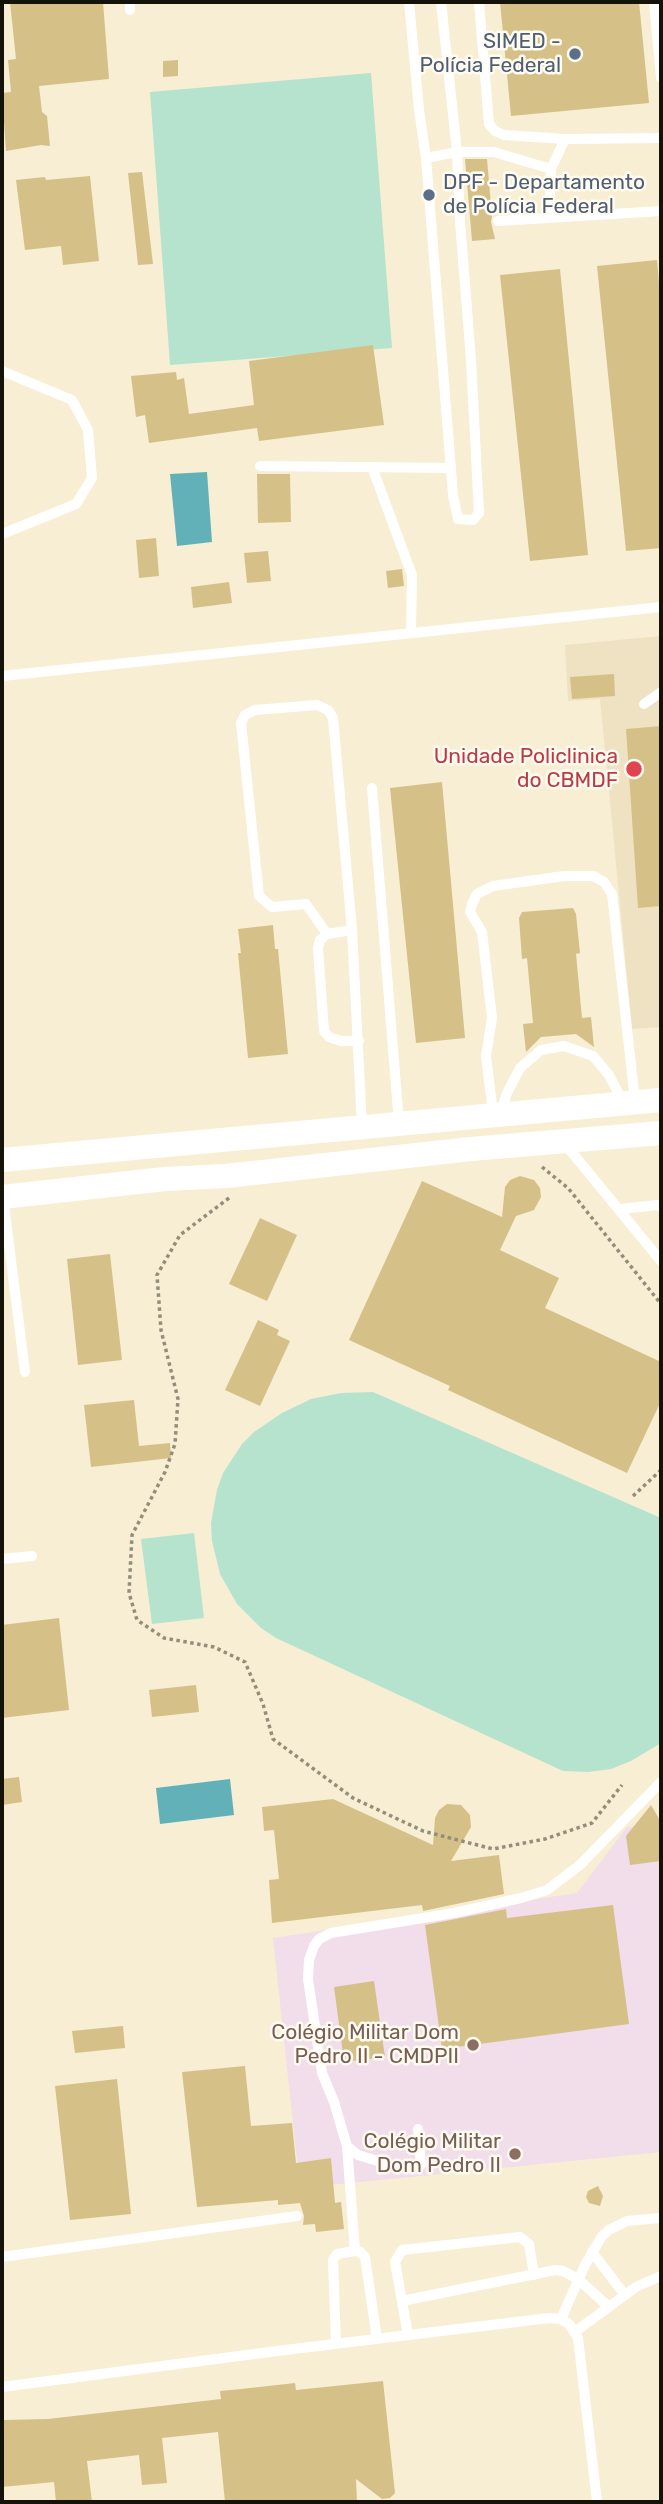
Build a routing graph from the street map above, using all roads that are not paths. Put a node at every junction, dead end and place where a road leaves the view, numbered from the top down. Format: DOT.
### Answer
graph roads {
  1 [pos="409,2"];
  2 [pos="441,2"];
  3 [pos="479,2"];
  4 [pos="653,2"];
  5 [pos="661,78"];
  6 [pos="661,138"];
  7 [pos="565,139"];
  8 [pos="457,152"];
  9 [pos="426,158"];
  10 [pos="551,169"];
  11 [pos="661,211"];
  12 [pos="549,216"];
  13 [pos="498,221"];
  14 [pos="2,371"];
  15 [pos="260,466"];
  16 [pos="372,467"];
  17 [pos="451,468"];
  18 [pos="2,534"];
  19 [pos="661,607"];
  20 [pos="411,633"];
  21 [pos="2,676"];
  22 [pos="661,692"];
  23 [pos="644,704"];
  24 [pos="372,788"];
  25 [pos="352,930"];
  26 [pos="327,934"];
  27 [pos="359,1041"];
  28 [pos="661,1100"];
  29 [pos="629,1102"];
  30 [pos="497,1114"];
  31 [pos="466,1117"];
  32 [pos="399,1123"];
  33 [pos="362,1126"];
  34 [pos="661,1133"];
  35 [pos="563,1141"];
  36 [pos="159,1145"];
  37 [pos="471,1149"];
  38 [pos="2,1160"];
  39 [pos="164,1179"];
  40 [pos="2,1197"];
  41 [pos="661,1206"];
  42 [pos="621,1209"];
  43 [pos="661,1261"];
  44 [pos="25,1372"];
  45 [pos="32,1556"];
  46 [pos="2,1559"];
  47 [pos="661,1782"];
  48 [pos="418,2129"];
  49 [pos="347,2146"];
  50 [pos="297,2216"];
  51 [pos="661,2218"];
  52 [pos="355,2251"];
  53 [pos="592,2252"];
  54 [pos="2,2257"];
  55 [pos="534,2276"];
  56 [pos="661,2276"];
  57 [pos="578,2278"];
  58 [pos="625,2295"];
  59 [pos="402,2301"];
  60 [pos="609,2307"];
  61 [pos="561,2319"];
  62 [pos="576,2331"];
  63 [pos="408,2335"];
  64 [pos="377,2339"];
  65 [pos="336,2344"];
  66 [pos="2,2387"];
  67 [pos="597,2502"];
  1 -- 9 [label="lane"];
  2 -- 8 [label="lane"];
  3 -- 7 [label="lane"];
  4 -- 5 [label="lane"];
  6 -- 7 [label="lane"];
  7 -- 10 [label="lane"];
  8 -- 9 [label="lane"];
  8 -- 10 [label="lane"];
  8 -- 17 [label="lane"];
  9 -- 17 [label="lane"];
  10 -- 12 [label="lane"];
  11 -- 12 [label="lane"];
  12 -- 13 [label="lane"];
  14 -- 18 [label="lane"];
  15 -- 16 [label="lane"];
  16 -- 17 [label="lane"];
  16 -- 20 [label="lane"];
  19 -- 20 [label="lane"];
  20 -- 21 [label="lane"];
  22 -- 23 [label="lane"];
  24 -- 32 [label="lane"];
  25 -- 26 [label="lane"];
  25 -- 26 [label="lane"];
  25 -- 27 [label="lane"];
  26 -- 27 [label="lane"];
  27 -- 33 [label="lane"];
  28 -- 29 [label="street"];
  29 -- 30 [label="street"];
  29 -- 30 [label="lane"];
  29 -- 30 [label="lane"];
  30 -- 31 [label="street"];
  31 -- 32 [label="street"];
  31 -- 37 [label="street"];
  32 -- 33 [label="street"];
  33 -- 36 [label="street"];
  34 -- 35 [label="street"];
  35 -- 37 [label="street"];
  35 -- 42 [label="lane"];
  36 -- 38 [label="street"];
  36 -- 39 [label="street"];
  37 -- 39 [label="street"];
  39 -- 40 [label="street"];
  40 -- 44 [label="lane"];
  41 -- 42 [label="lane"];
  42 -- 43 [label="lane"];
  45 -- 46 [label="lane"];
  47 -- 49 [label="lane"];
  48 -- 49 [label="lane"];
  49 -- 52 [label="lane"];
  50 -- 54 [label="lane"];
  51 -- 53 [label="lane"];
  52 -- 64 [label="lane"];
  52 -- 65 [label="lane"];
  53 -- 57 [label="lane"];
  53 -- 58 [label="lane"];
  55 -- 57 [label="lane"];
  55 -- 59 [label="lane"];
  55 -- 59 [label="lane"];
  56 -- 58 [label="lane"];
  57 -- 60 [label="lane"];
  57 -- 61 [label="lane"];
  58 -- 60 [label="lane"];
  59 -- 63 [label="lane"];
  60 -- 62 [label="lane"];
  61 -- 62 [label="lane"];
  61 -- 63 [label="lane"];
  62 -- 67 [label="lane"];
  63 -- 64 [label="lane"];
  64 -- 65 [label="lane"];
  65 -- 66 [label="lane"];
}
